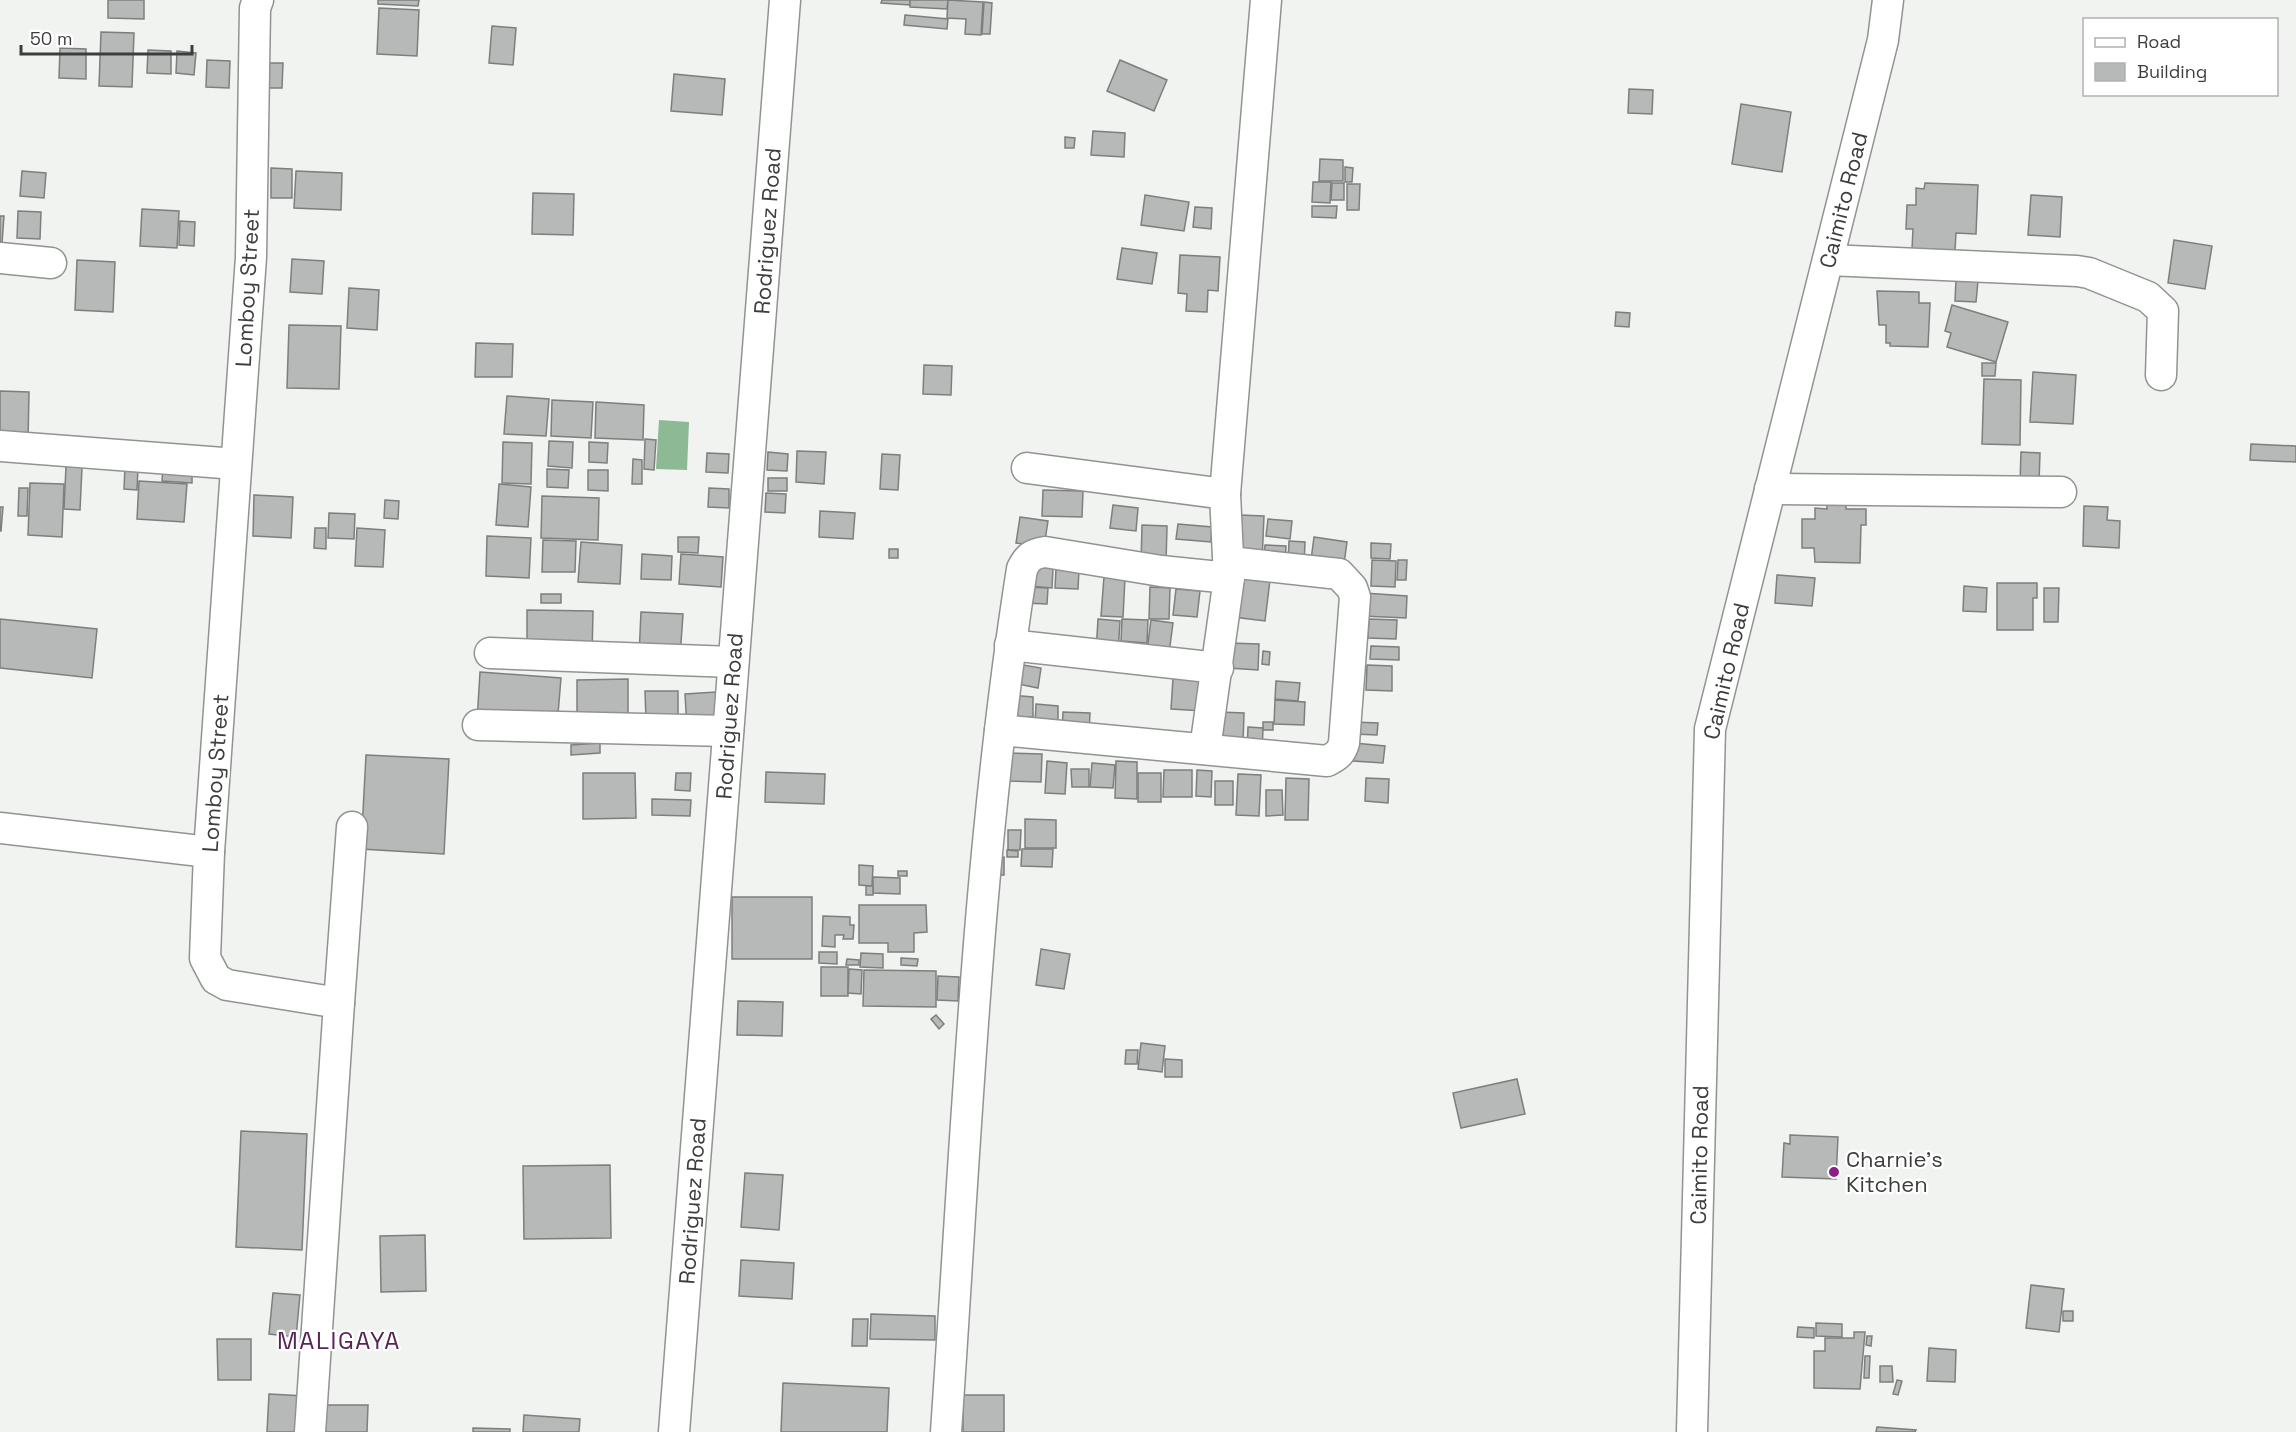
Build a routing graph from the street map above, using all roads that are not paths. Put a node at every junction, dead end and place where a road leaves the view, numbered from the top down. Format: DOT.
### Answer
graph roads {
  1 [pos="784,0"];
  2 [pos="1266,0"];
  3 [pos="1888,0"];
  4 [pos="257,4"];
  5 [pos="0,258"];
  6 [pos="1828,260"];
  7 [pos="51,263"];
  8 [pos="2161,375"];
  9 [pos="0,446"];
  10 [pos="236,464"];
  11 [pos="1028,468"];
  12 [pos="1770,489"];
  13 [pos="2061,492"];
  14 [pos="1226,494"];
  15 [pos="1229,570"];
  16 [pos="1010,645"];
  17 [pos="490,653"];
  18 [pos="733,662"];
  19 [pos="1218,668"];
  20 [pos="478,725"];
  21 [pos="1000,730"];
  22 [pos="728,731"];
  23 [pos="1205,749"];
  24 [pos="352,826"];
  25 [pos="0,828"];
  26 [pos="209,852"];
  27 [pos="339,1003"];
  28 [pos="310,1432"];
  29 [pos="674,1432"];
  30 [pos="946,1432"];
  31 [pos="1692,1432"];
  1 -- 18 [label="street, Rodriguez Road"];
  2 -- 14 [label="street"];
  3 -- 6 [label="street, Caimito Road"];
  4 -- 10 [label="street, Lomboy Street"];
  5 -- 7 [label="street"];
  6 -- 8 [label="street"];
  6 -- 12 [label="street, Caimito Road"];
  9 -- 10 [label="street"];
  10 -- 26 [label="street, Lomboy Street"];
  11 -- 14 [label="street"];
  12 -- 13 [label="street"];
  12 -- 31 [label="street, Caimito Road"];
  14 -- 15 [label="street"];
  15 -- 16 [label="street"];
  15 -- 19 [label="street"];
  15 -- 23 [label="street"];
  16 -- 19 [label="street"];
  16 -- 21 [label="street"];
  17 -- 18 [label="street"];
  18 -- 22 [label="street, Rodriguez Road"];
  19 -- 23 [label="street"];
  20 -- 22 [label="street"];
  21 -- 23 [label="street"];
  21 -- 30 [label="street"];
  22 -- 29 [label="street, Rodriguez Road"];
  24 -- 27 [label="street"];
  25 -- 26 [label="street"];
  26 -- 27 [label="street, Lomboy Street"];
  27 -- 28 [label="street"];
}
